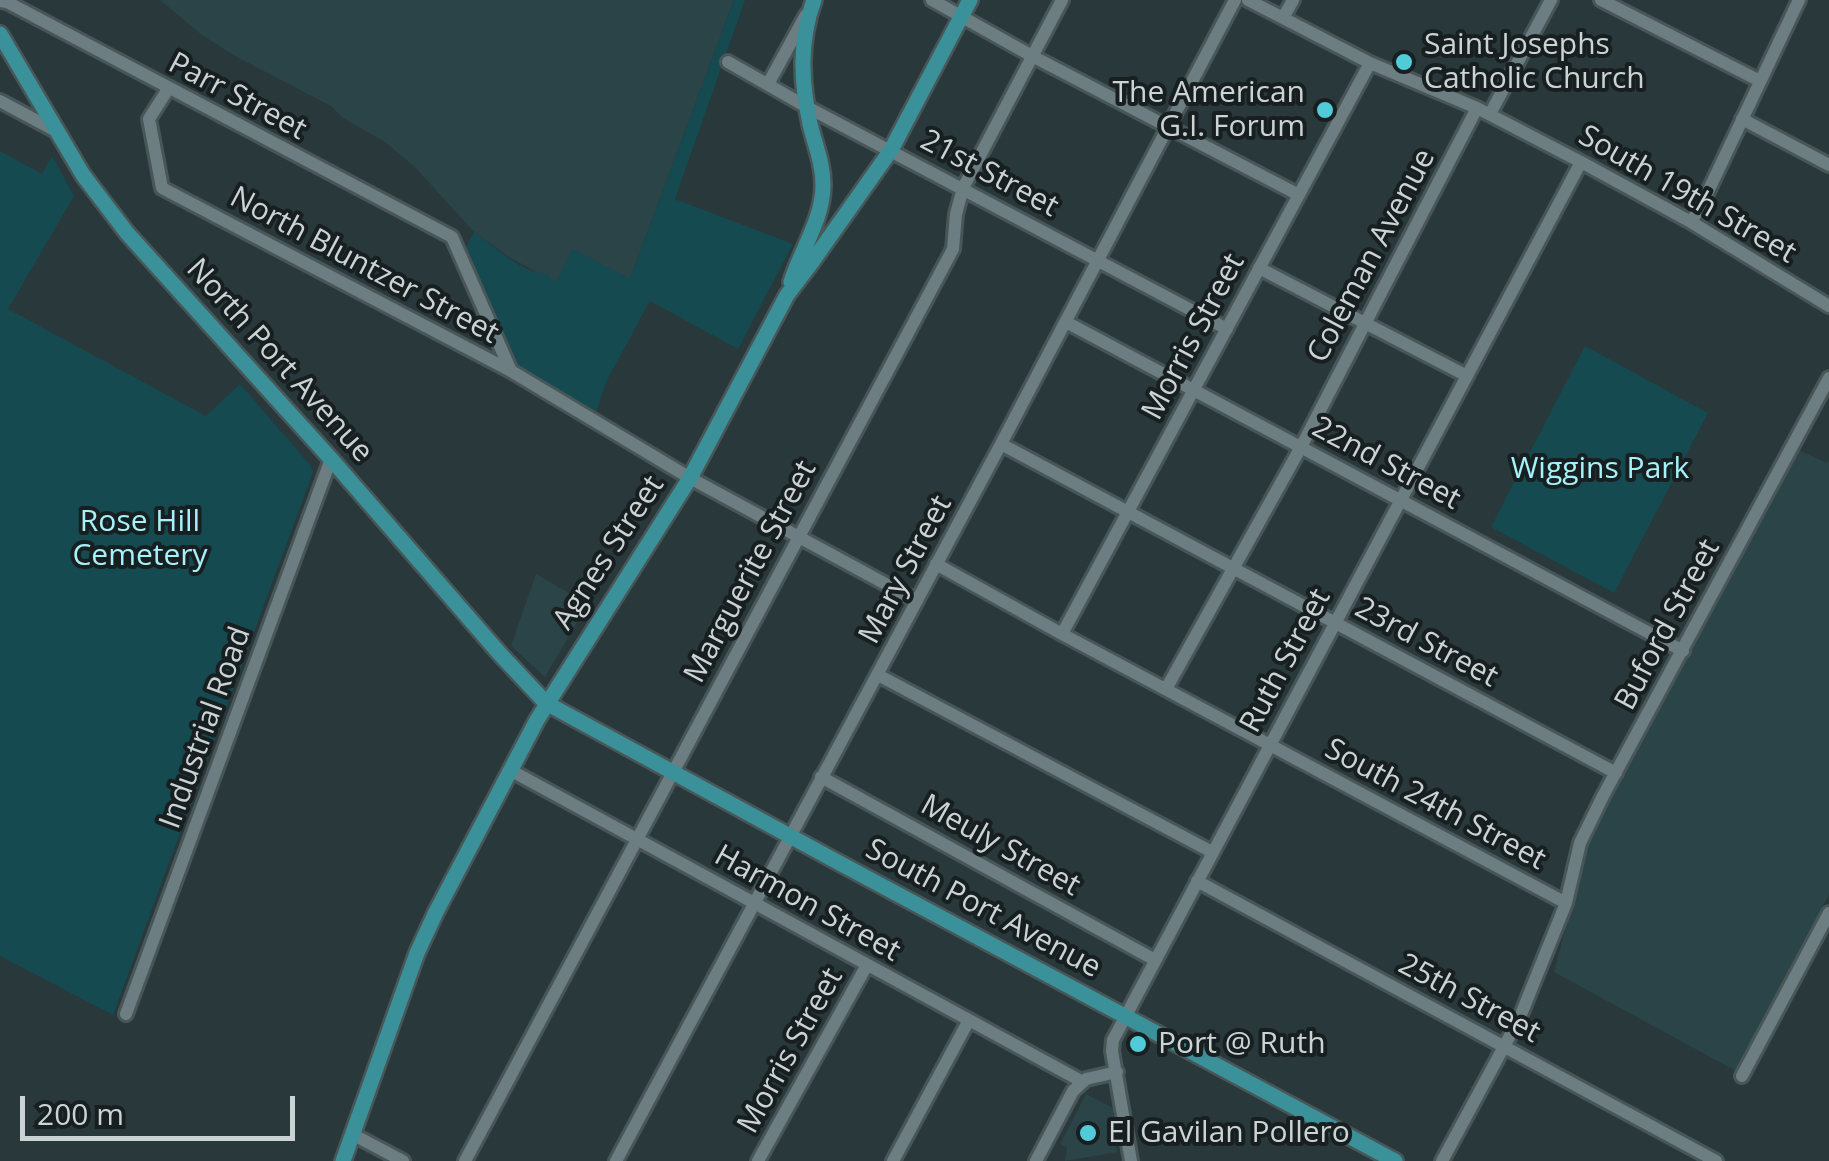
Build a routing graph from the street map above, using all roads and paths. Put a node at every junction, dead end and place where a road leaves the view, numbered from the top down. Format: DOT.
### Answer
graph roads {
  1 [pos="932,0"];
  2 [pos="970,0"];
  3 [pos="1062,0"];
  4 [pos="1235,0"];
  5 [pos="1248,0"];
  6 [pos="1293,0"];
  7 [pos="1551,0"];
  8 [pos="1602,0"];
  9 [pos="1799,0"];
  10 [pos="0,1"];
  11 [pos="814,2"];
  12 [pos="962,16"];
  13 [pos="1283,18"];
  14 [pos="0,34"];
  15 [pos="1032,56"];
  16 [pos="728,62"];
  17 [pos="1370,63"];
  18 [pos="1760,81"];
  19 [pos="768,84"];
  20 [pos="168,89"];
  21 [pos="0,101"];
  22 [pos="808,107"];
  23 [pos="1483,111"];
  24 [pos="1742,119"];
  25 [pos="1169,126"];
  26 [pos="56,131"];
  27 [pos="891,150"];
  28 [pos="1581,162"];
  29 [pos="1829,165"];
  30 [pos="963,188"];
  31 [pos="1299,195"];
  32 [pos="1690,222"];
  33 [pos="1099,261"];
  34 [pos="1259,268"];
  35 [pos="787,295"];
  36 [pos="1829,306"];
  37 [pos="1066,322"];
  38 [pos="1364,322"];
  39 [pos="1226,329"];
  40 [pos="510,371"];
  41 [pos="1467,376"];
  42 [pos="1829,378"];
  43 [pos="1194,390"];
  44 [pos="1002,444"];
  45 [pos="1301,447"];
  46 [pos="331,458"];
  47 [pos="690,478"];
  48 [pos="1400,500"];
  49 [pos="1129,511"];
  50 [pos="798,536"];
  51 [pos="936,564"];
  52 [pos="1234,568"];
  53 [pos="916,601"];
  54 [pos="1335,623"];
  55 [pos="1062,634"];
  56 [pos="1683,651"];
  57 [pos="878,675"];
  58 [pos="1166,689"];
  59 [pos="546,702"];
  60 [pos="1270,745"];
  61 [pos="510,770"];
  62 [pos="673,772"];
  63 [pos="1616,773"];
  64 [pos="821,777"];
  65 [pos="790,836"];
  66 [pos="638,839"];
  67 [pos="1212,852"];
  68 [pos="1197,881"];
  69 [pos="754,904"];
  70 [pos="1565,909"];
  71 [pos="1829,913"];
  72 [pos="1155,960"];
  73 [pos="867,965"];
  74 [pos="126,1014"];
  75 [pos="1124,1016"];
  76 [pos="969,1020"];
  77 [pos="1504,1046"];
  78 [pos="1117,1072"];
  79 [pos="1742,1076"];
  80 [pos="1081,1081"];
  81 [pos="352,1134"];
  82 [pos="343,1161"];
  83 [pos="403,1161"];
  84 [pos="465,1161"];
  85 [pos="616,1161"];
  86 [pos="758,1161"];
  87 [pos="893,1161"];
  88 [pos="1036,1161"];
  89 [pos="1131,1161"];
  90 [pos="1396,1161"];
  91 [pos="1442,1161"];
  92 [pos="1716,1161"];
  1 -- 12 [label="street"];
  2 -- 12 [label="main road, Agnes Street"];
  3 -- 15 [label="street, Marguerite Street"];
  4 -- 25 [label="street, Mary Street"];
  5 -- 13 [label="street, South 19th Street"];
  6 -- 13 [label="street"];
  7 -- 23 [label="street, Coleman Avenue"];
  8 -- 18 [label="street"];
  9 -- 18 [label="street"];
  10 -- 20 [label="street, Parr Street"];
  11 -- 19 [label="street"];
  11 -- 22 [label="main road"];
  12 -- 15 [label="street"];
  12 -- 27 [label="main road, Agnes Street"];
  13 -- 17 [label="street, South 19th Street"];
  14 -- 26 [label="main road, North Port Avenue"];
  15 -- 25 [label="street"];
  15 -- 30 [label="street, Marguerite Street"];
  16 -- 19 [label="street, 21st Street"];
  17 -- 23 [label="street, South 19th Street"];
  17 -- 31 [label="street, Morris Street"];
  18 -- 24 [label="street"];
  19 -- 22 [label="street, 21st Street"];
  20 -- 40 [label="street, Parr Street"];
  20 -- 40 [label="street, North Bluntzer Street"];
  21 -- 26 [label="street"];
  22 -- 27 [label="street, 21st Street"];
  22 -- 35 [label="main road"];
  23 -- 28 [label="street, South 19th Street"];
  23 -- 38 [label="street, Coleman Avenue"];
  24 -- 29 [label="street"];
  24 -- 32 [label="street"];
  25 -- 31 [label="street"];
  25 -- 33 [label="street, Mary Street"];
  26 -- 46 [label="main road, North Port Avenue"];
  27 -- 30 [label="street, 21st Street"];
  27 -- 35 [label="main road, Agnes Street"];
  28 -- 32 [label="street, South 19th Street"];
  28 -- 41 [label="street, Ruth Street"];
  30 -- 33 [label="street, 21st Street"];
  30 -- 50 [label="street, Marguerite Street"];
  31 -- 34 [label="street, Morris Street"];
  32 -- 36 [label="street, South 19th Street"];
  33 -- 37 [label="street, Mary Street"];
  33 -- 39 [label="street, 21st Street"];
  34 -- 38 [label="street"];
  34 -- 39 [label="street, Morris Street"];
  35 -- 47 [label="main road, Agnes Street"];
  37 -- 43 [label="street, 22nd Street"];
  37 -- 44 [label="street, Mary Street"];
  38 -- 41 [label="street"];
  38 -- 45 [label="street, Coleman Avenue"];
  39 -- 43 [label="street, Morris Street"];
  40 -- 47 [label="street, North Bluntzer Street"];
  41 -- 48 [label="street, Ruth Street"];
  42 -- 56 [label="street, Buford Street"];
  43 -- 45 [label="street, 22nd Street"];
  43 -- 49 [label="street, Morris Street"];
  44 -- 49 [label="street, 23rd Street"];
  44 -- 51 [label="street, Mary Street"];
  45 -- 48 [label="street, 22nd Street"];
  45 -- 52 [label="street, Coleman Avenue"];
  46 -- 59 [label="main road, North Port Avenue"];
  46 -- 74 [label="street, Industrial Road"];
  47 -- 50 [label="street, North Bluntzer Street"];
  47 -- 59 [label="main road, Agnes Street"];
  48 -- 54 [label="street, Ruth Street"];
  48 -- 56 [label="street, 22nd Street"];
  49 -- 52 [label="street, 23rd Street"];
  49 -- 55 [label="street, Morris Street"];
  50 -- 53 [label="street, North Bluntzer Street"];
  50 -- 62 [label="street, Marguerite Street"];
  51 -- 53 [label="street, Mary Street"];
  51 -- 55 [label="street, South 24th Street"];
  52 -- 54 [label="street, 23rd Street"];
  52 -- 58 [label="street, Coleman Avenue"];
  53 -- 57 [label="street, Mary Street"];
  54 -- 60 [label="street, Ruth Street"];
  54 -- 63 [label="street, 23rd Street"];
  55 -- 58 [label="street, South 24th Street"];
  56 -- 63 [label="street, Buford Street"];
  57 -- 64 [label="street, Mary Street"];
  57 -- 67 [label="street"];
  58 -- 60 [label="street, South 24th Street"];
  59 -- 61 [label="main road, Agnes Street"];
  59 -- 62 [label="main road, South Port Avenue"];
  60 -- 67 [label="street, Ruth Street"];
  60 -- 70 [label="street, South 24th Street"];
  61 -- 66 [label="street, Harmon Street"];
  61 -- 81 [label="main road, Agnes Street"];
  62 -- 65 [label="main road, South Port Avenue"];
  62 -- 66 [label="street, Marguerite Street"];
  63 -- 70 [label="street, Buford Street"];
  64 -- 65 [label="street, Mary Street"];
  64 -- 72 [label="street, Meuly Street"];
  65 -- 69 [label="street, Mary Street"];
  65 -- 75 [label="main road, South Port Avenue"];
  66 -- 69 [label="street, Harmon Street"];
  66 -- 84 [label="street, Marguerite Street"];
  67 -- 68 [label="street, Ruth Street"];
  68 -- 72 [label="street, Ruth Street"];
  68 -- 77 [label="street, 25th Street"];
  69 -- 73 [label="street, Harmon Street"];
  69 -- 85 [label="street, Mary Street"];
  70 -- 77 [label="street, Buford Street"];
  71 -- 79 [label="street"];
  72 -- 75 [label="street, Ruth Street"];
  73 -- 76 [label="street, Harmon Street"];
  73 -- 86 [label="street, Morris Street"];
  75 -- 78 [label="street, Ruth Street"];
  75 -- 90 [label="main road, South Port Avenue"];
  76 -- 80 [label="street, Harmon Street"];
  76 -- 87 [label="street"];
  77 -- 91 [label="street, Buford Street"];
  77 -- 92 [label="street, 25th Street"];
  78 -- 80 [label="street"];
  78 -- 89 [label="street, Ruth Street"];
  80 -- 88 [label="street"];
  81 -- 82 [label="main road, Agnes Street"];
  81 -- 83 [label="street"];
}
